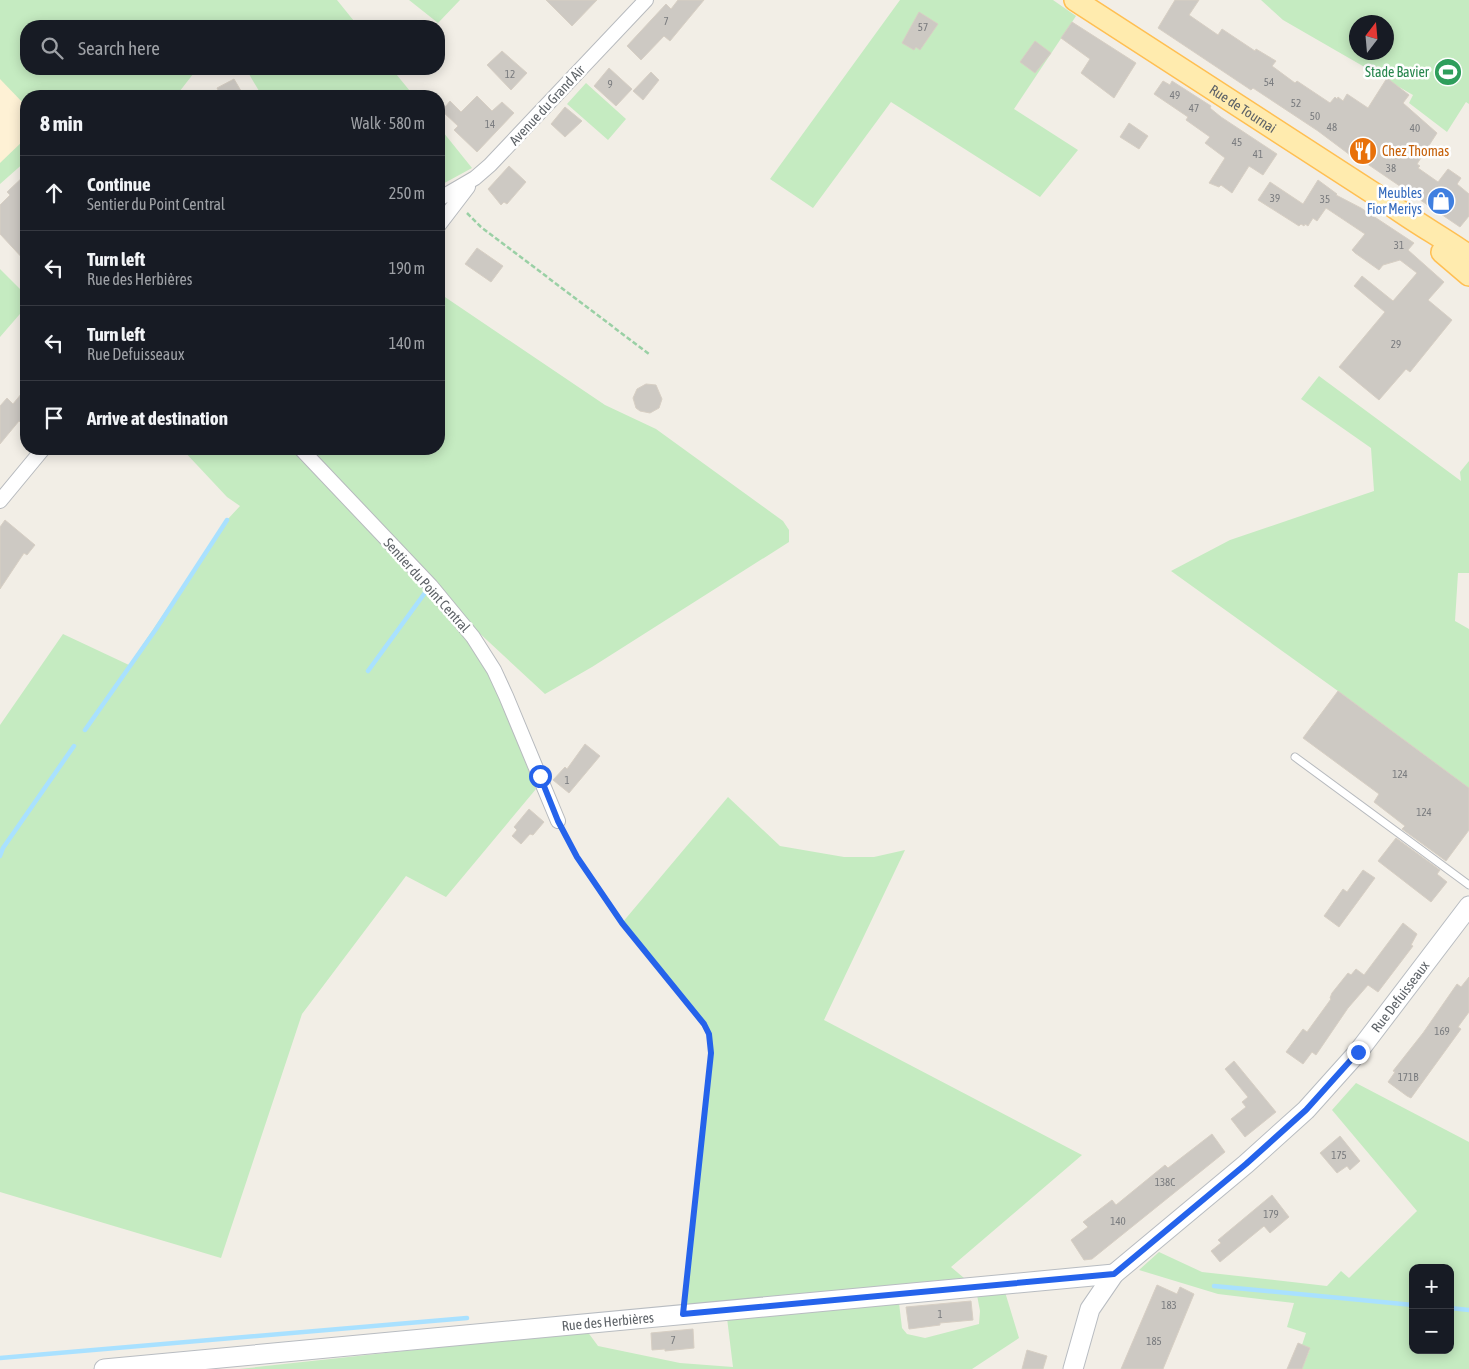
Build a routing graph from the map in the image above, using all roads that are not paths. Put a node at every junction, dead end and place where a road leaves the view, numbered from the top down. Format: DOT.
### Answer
graph roads {
  1 [pos="646,0"];
  2 [pos="1076,0"];
  3 [pos="475,178"];
  4 [pos="445,196"];
  5 [pos="445,217"];
  6 [pos="1409,218"];
  7 [pos="1469,256"];
  8 [pos="1469,275"];
  9 [pos="38,455"];
  10 [pos="307,455"];
  11 [pos="0,502"];
  12 [pos="1295,757"];
  13 [pos="558,821"];
  14 [pos="1469,886"];
  15 [pos="1469,906"];
  16 [pos="1114,1274"];
  17 [pos="104,1369"];
  18 [pos="1073,1369"];
  1 -- 3 [label="street, Avenue du Grand Air"];
  2 -- 6 [label="main road, Rue de Tournai"];
  3 -- 4 [label="street, Avenue du Grand Air"];
  3 -- 5 [label="street"];
  6 -- 7 [label="main road, Rue de Tournai"];
  6 -- 8 [label="main road, Rue de Tournai"];
  9 -- 11 [label="street"];
  10 -- 13 [label="street, Sentier du Point Central"];
  12 -- 14 [label="lane"];
  15 -- 16 [label="street, Rue Defuisseaux"];
  16 -- 17 [label="street, Rue des Herbières"];
  16 -- 18 [label="street, Rue Defuisseaux"];
}
